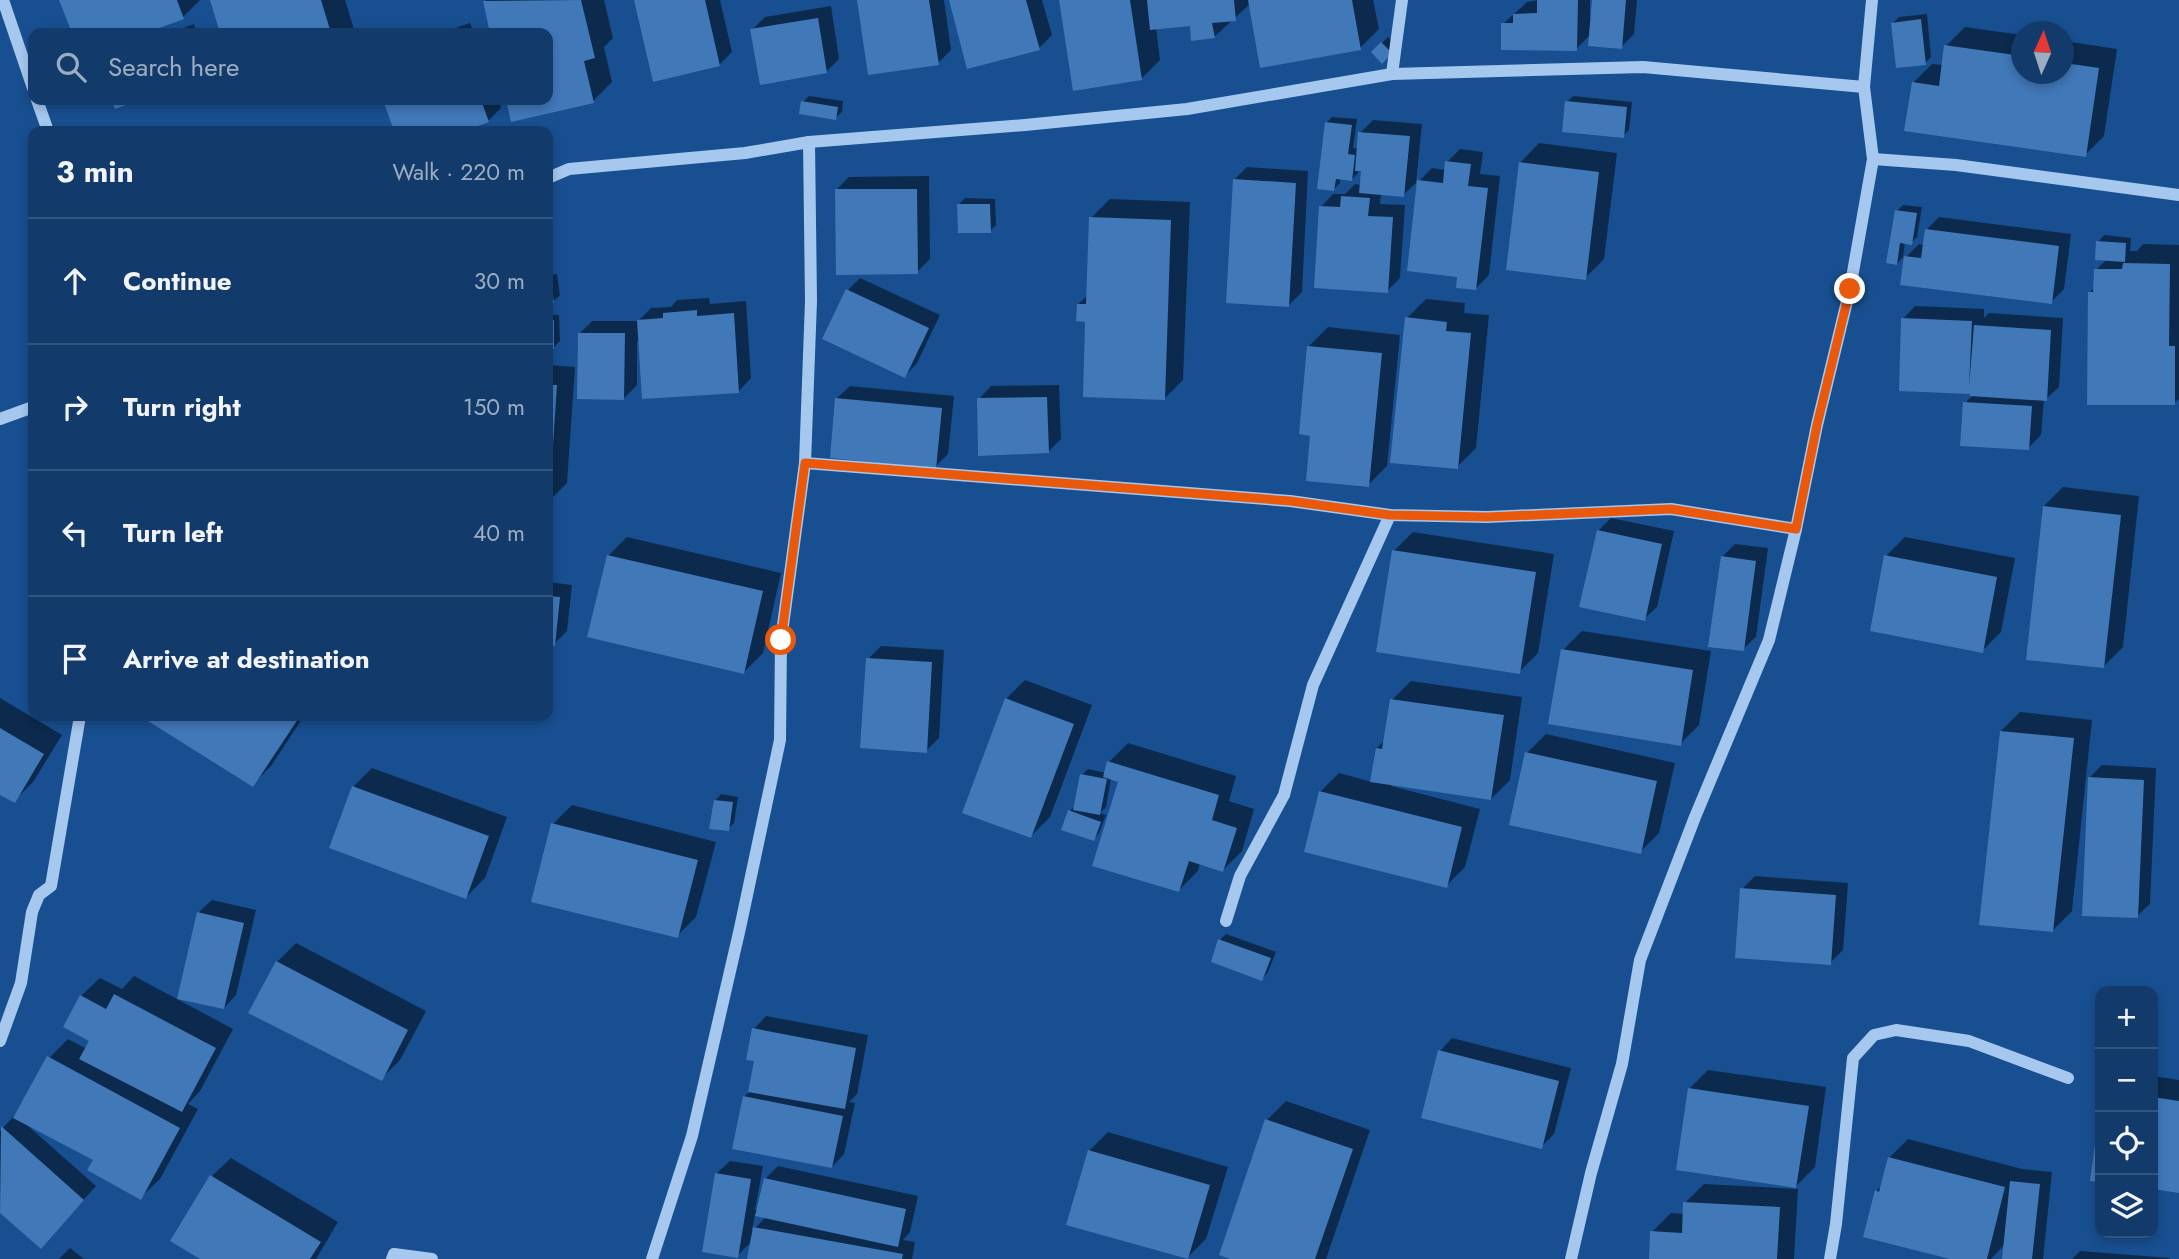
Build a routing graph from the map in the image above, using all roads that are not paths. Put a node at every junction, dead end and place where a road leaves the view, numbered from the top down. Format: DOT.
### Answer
graph roads {
  1 [pos="3,0"];
  2 [pos="1402,0"];
  3 [pos="1872,0"];
  4 [pos="28,73"];
  5 [pos="1392,74"];
  6 [pos="1864,87"];
  7 [pos="39,105"];
  8 [pos="46,126"];
  9 [pos="809,142"];
  10 [pos="1874,159"];
  11 [pos="553,176"];
  12 [pos="2179,195"];
  13 [pos="28,409"];
  14 [pos="0,419"];
  15 [pos="805,463"];
  16 [pos="1390,515"];
  17 [pos="1796,529"];
  18 [pos="79,721"];
  19 [pos="1226,921"];
  20 [pos="0,1041"];
  21 [pos="2068,1078"];
  22 [pos="392,1259"];
  23 [pos="432,1259"];
  24 [pos="652,1259"];
  25 [pos="1571,1259"];
  26 [pos="1830,1259"];
  1 -- 4 [label="street"];
  2 -- 5 [label="street"];
  3 -- 6 [label="street"];
  5 -- 6 [label="street"];
  5 -- 9 [label="street"];
  6 -- 10 [label="street"];
  7 -- 8 [label="street"];
  9 -- 11 [label="street"];
  9 -- 15 [label="street"];
  10 -- 12 [label="street"];
  10 -- 17 [label="street"];
  13 -- 14 [label="street"];
  15 -- 16 [label="street"];
  15 -- 24 [label="street"];
  16 -- 17 [label="street"];
  16 -- 19 [label="street"];
  17 -- 25 [label="street"];
  18 -- 20 [label="street"];
  21 -- 26 [label="street"];
  22 -- 23 [label="street"];
}
